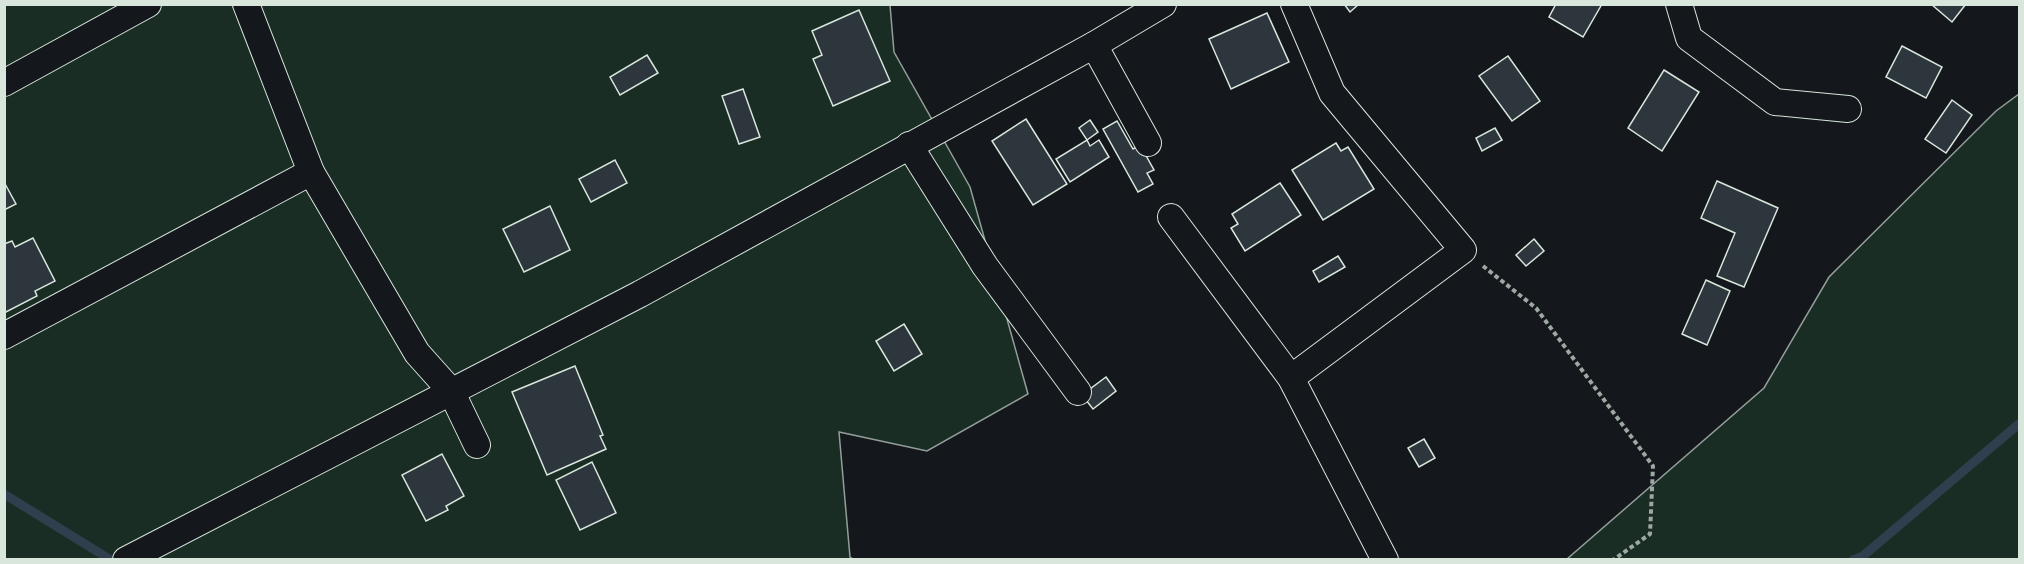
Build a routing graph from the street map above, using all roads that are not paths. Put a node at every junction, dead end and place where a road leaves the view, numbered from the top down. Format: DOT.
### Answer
graph roads {
  1 [pos="148,4"];
  2 [pos="246,4"];
  3 [pos="1163,4"];
  4 [pos="1294,4"];
  5 [pos="1679,4"];
  6 [pos="1094,45"];
  7 [pos="4,83"];
  8 [pos="1848,109"];
  9 [pos="1148,143"];
  10 [pos="909,146"];
  11 [pos="311,172"];
  12 [pos="1171,218"];
  13 [pos="4,336"];
  14 [pos="1291,378"];
  15 [pos="451,391"];
  16 [pos="1078,392"];
  17 [pos="477,445"];
  18 [pos="128,558"];
  19 [pos="1385,560"];
  1 -- 7 [label="street"];
  2 -- 11 [label="street"];
  3 -- 6 [label="street"];
  4 -- 14 [label="street"];
  5 -- 8 [label="street"];
  6 -- 9 [label="street"];
  6 -- 10 [label="street"];
  10 -- 15 [label="street"];
  10 -- 16 [label="street"];
  11 -- 13 [label="street"];
  11 -- 15 [label="street"];
  12 -- 14 [label="street"];
  14 -- 19 [label="street"];
  15 -- 17 [label="street"];
  15 -- 18 [label="street"];
}
